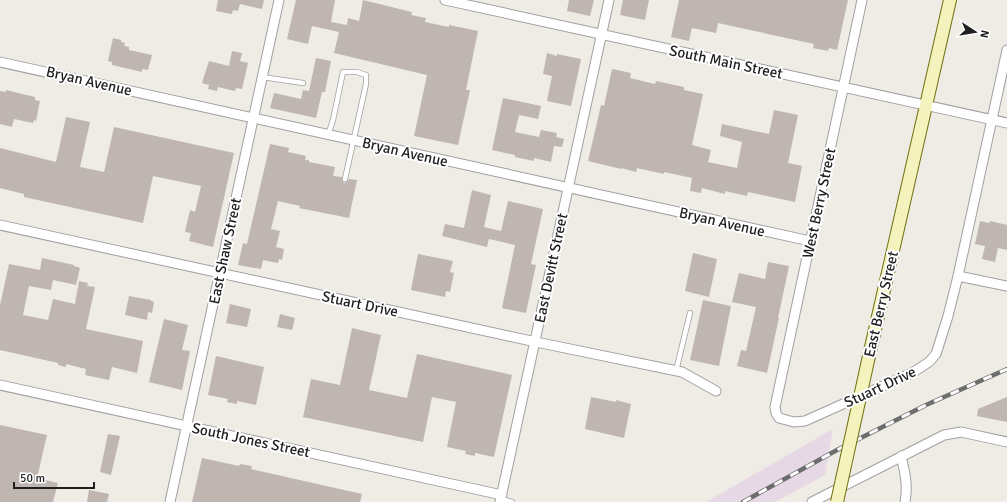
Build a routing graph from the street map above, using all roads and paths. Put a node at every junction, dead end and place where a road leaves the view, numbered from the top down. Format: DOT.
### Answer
graph roads {
  1 [pos="279,0"];
  2 [pos="445,0"];
  3 [pos="610,0"];
  4 [pos="862,0"];
  5 [pos="950,0"];
  6 [pos="601,34"];
  7 [pos="1007,50"];
  8 [pos="0,62"];
  9 [pos="262,77"];
  10 [pos="303,83"];
  11 [pos="844,87"];
  12 [pos="926,106"];
  13 [pos="254,118"];
  14 [pos="992,120"];
  15 [pos="1007,123"];
  16 [pos="328,135"];
  17 [pos="354,140"];
  18 [pos="346,179"];
  19 [pos="568,188"];
  20 [pos="0,225"];
  21 [pos="810,242"];
  22 [pos="220,273"];
  23 [pos="958,276"];
  24 [pos="1007,286"];
  25 [pos="690,313"];
  26 [pos="536,342"];
  27 [pos="676,371"];
  28 [pos="0,385"];
  29 [pos="716,391"];
  30 [pos="775,406"];
  31 [pos="187,426"];
  32 [pos="1007,442"];
  33 [pos="901,456"];
  34 [pos="501,498"];
  35 [pos="170,502"];
  36 [pos="512,502"];
  37 [pos="812,502"];
  38 [pos="837,502"];
  39 [pos="905,502"];
  1 -- 9 [label="street, East Shaw Street"];
  2 -- 6 [label="street, South Main Street"];
  3 -- 6 [label="street, East Devitt Street"];
  4 -- 11 [label="street, West Berry Street"];
  5 -- 12 [label="main road"];
  6 -- 11 [label="street, South Main Street"];
  6 -- 19 [label="street, East Devitt Street"];
  7 -- 14 [label="street"];
  8 -- 13 [label="street, Bryan Avenue"];
  9 -- 10 [label="lane"];
  9 -- 13 [label="street, East Shaw Street"];
  11 -- 12 [label="street, South Main Street"];
  11 -- 21 [label="street, West Berry Street"];
  12 -- 14 [label="street, South Main Street"];
  12 -- 38 [label="main road, East Berry Street, bridge"];
  13 -- 16 [label="street, Bryan Avenue"];
  13 -- 22 [label="street, East Shaw Street"];
  14 -- 15 [label="street, South Main Street"];
  14 -- 23 [label="street"];
  16 -- 17 [label="street, Bryan Avenue"];
  16 -- 17 [label="lane"];
  17 -- 18 [label="lane"];
  17 -- 19 [label="street, Bryan Avenue"];
  19 -- 21 [label="street, Bryan Avenue"];
  19 -- 26 [label="street, East Devitt Street"];
  20 -- 22 [label="street, Stuart Drive"];
  21 -- 30 [label="street, West Berry Street"];
  22 -- 26 [label="street, Stuart Drive"];
  22 -- 31 [label="street, East Shaw Street"];
  23 -- 24 [label="street"];
  23 -- 30 [label="street, Stuart Drive"];
  25 -- 27 [label="lane"];
  26 -- 27 [label="street, Stuart Drive"];
  26 -- 34 [label="street, East Devitt Street"];
  27 -- 29 [label="street, Stuart Drive"];
  28 -- 31 [label="street, South Jones Street"];
  31 -- 34 [label="street, South Jones Street"];
  31 -- 35 [label="street, East Shaw Street"];
  32 -- 33 [label="street"];
  33 -- 37 [label="street"];
  33 -- 39 [label="street"];
  34 -- 36 [label="lane"];
}
